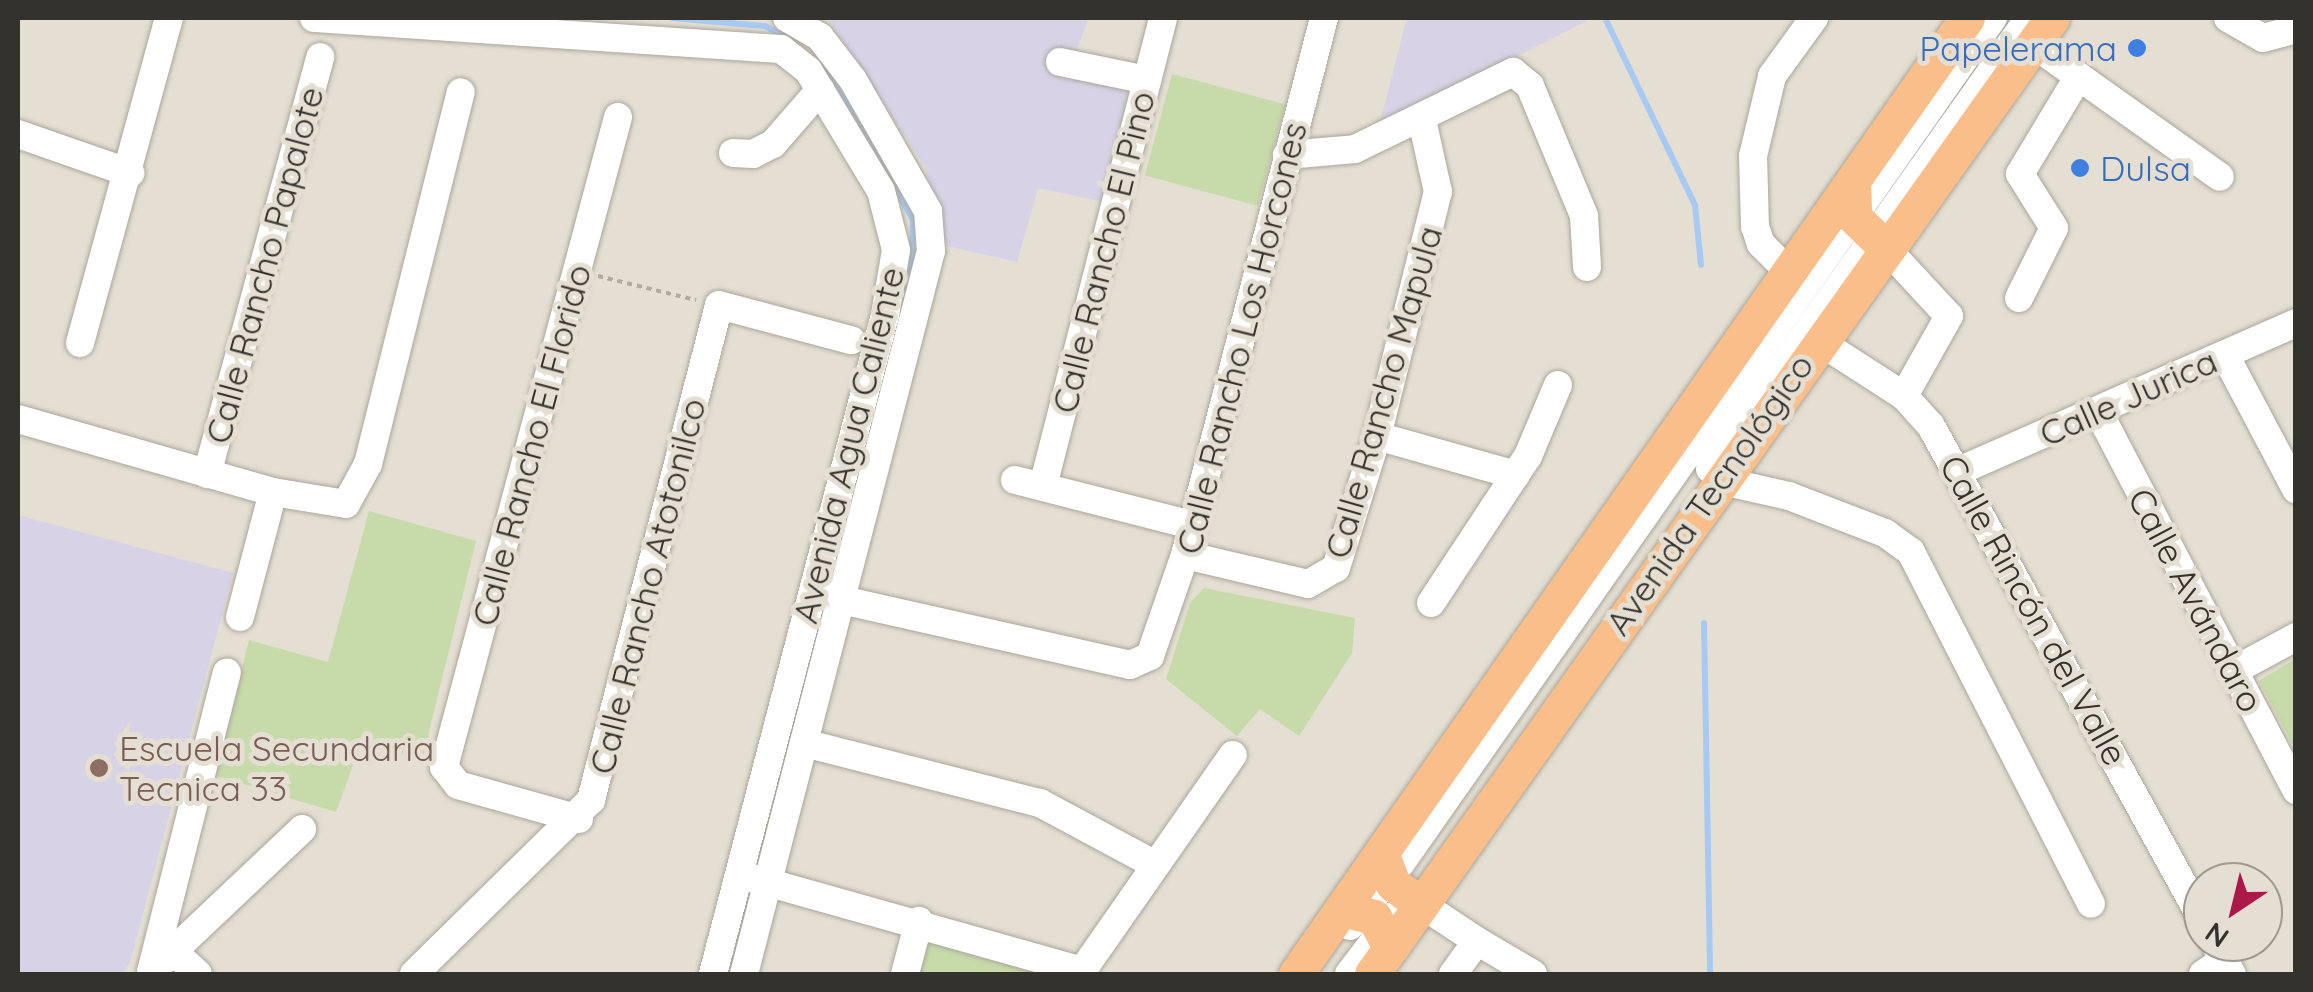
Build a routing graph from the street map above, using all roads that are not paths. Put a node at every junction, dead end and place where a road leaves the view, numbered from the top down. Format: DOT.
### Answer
graph roads {
  1 [pos="169,18"];
  2 [pos="314,18"];
  3 [pos="787,18"];
  4 [pos="1164,18"];
  5 [pos="1324,18"];
  6 [pos="1814,18"];
  7 [pos="1966,18"];
  8 [pos="1993,18"];
  9 [pos="2228,18"];
  10 [pos="488,23"];
  11 [pos="2038,26"];
  12 [pos="2296,29"];
  13 [pos="320,56"];
  14 [pos="1060,62"];
  15 [pos="2079,76"];
  16 [pos="1147,80"];
  17 [pos="820,90"];
  18 [pos="462,92"];
  19 [pos="618,117"];
  20 [pos="1422,120"];
  21 [pos="18,134"];
  22 [pos="732,153"];
  23 [pos="1287,156"];
  24 [pos="130,173"];
  25 [pos="2220,176"];
  26 [pos="1853,181"];
  27 [pos="1871,234"];
  28 [pos="1587,268"];
  29 [pos="1789,272"];
  30 [pos="2018,298"];
  31 [pos="2296,323"];
  32 [pos="851,340"];
  33 [pos="1817,340"];
  34 [pos="80,343"];
  35 [pos="2226,355"];
  36 [pos="1558,385"];
  37 [pos="1904,396"];
  38 [pos="2098,411"];
  39 [pos="21,425"];
  40 [pos="1377,436"];
  41 [pos="1960,470"];
  42 [pos="207,474"];
  43 [pos="1516,475"];
  44 [pos="1015,480"];
  45 [pos="1718,480"];
  46 [pos="1044,486"];
  47 [pos="2296,489"];
  48 [pos="273,492"];
  49 [pos="1190,525"];
  50 [pos="1186,554"];
  51 [pos="812,593"];
  52 [pos="842,599"];
  53 [pos="1431,603"];
  54 [pos="240,617"];
  55 [pos="2296,637"];
  56 [pos="2233,671"];
  57 [pos="227,672"];
  58 [pos="804,742"];
  59 [pos="1233,755"];
  60 [pos="2296,790"];
  61 [pos="579,819"];
  62 [pos="302,829"];
  63 [pos="1154,864"];
  64 [pos="738,875"];
  65 [pos="768,882"];
  66 [pos="1400,883"];
  67 [pos="2183,884"];
  68 [pos="2091,904"];
  69 [pos="920,921"];
  70 [pos="1370,934"];
  71 [pos="1477,941"];
  72 [pos="165,943"];
  73 [pos="152,973"];
  74 [pos="419,973"];
  75 [pos="1081,973"];
  76 [pos="198,974"];
  77 [pos="713,974"];
  78 [pos="744,974"];
  79 [pos="905,974"];
  80 [pos="1296,974"];
  81 [pos="1315,974"];
  82 [pos="1349,974"];
  83 [pos="1452,974"];
  84 [pos="1533,974"];
  1 -- 24 [label="street"];
  2 -- 10 [label="street, Avenida Agua Caliente"];
  3 -- 52 [label="street, Avenida Agua Caliente"];
  4 -- 16 [label="street, Calle Rancho El Pino"];
  5 -- 23 [label="street, Calle Rancho Los Horcones"];
  6 -- 29 [label="street"];
  7 -- 26 [label="main road, Avenida Tecnológico"];
  8 -- 27 [label="street"];
  9 -- 12 [label="street"];
  10 -- 17 [label="street, Avenida Agua Caliente"];
  11 -- 15 [label="street"];
  11 -- 27 [label="main road, Avenida Tecnológico"];
  13 -- 42 [label="street, Calle Rancho Papalote"];
  14 -- 16 [label="street"];
  15 -- 25 [label="street"];
  15 -- 30 [label="street"];
  16 -- 46 [label="street, Calle Rancho El Pino"];
  17 -- 22 [label="street"];
  17 -- 51 [label="street, Avenida Agua Caliente"];
  18 -- 48 [label="street"];
  19 -- 61 [label="street, Calle Rancho El Florido"];
  20 -- 23 [label="street"];
  20 -- 28 [label="street"];
  20 -- 40 [label="street, Calle Rancho Mapula"];
  21 -- 24 [label="street"];
  23 -- 49 [label="street, Calle Rancho Los Horcones"];
  24 -- 34 [label="street"];
  26 -- 27 [label="main road"];
  26 -- 29 [label="main road, Avenida Tecnológico"];
  27 -- 33 [label="main road, Avenida Tecnológico"];
  27 -- 37 [label="street"];
  27 -- 66 [label="street"];
  29 -- 66 [label="main road, Avenida Tecnológico"];
  31 -- 35 [label="street, Calle Jurica"];
  32 -- 61 [label="street, Calle Rancho Atotonilco"];
  33 -- 37 [label="street, Calle Rincón del Valle"];
  33 -- 45 [label="main road, Avenida Tecnológico"];
  35 -- 38 [label="street, Calle Jurica"];
  35 -- 47 [label="street"];
  36 -- 43 [label="street"];
  37 -- 41 [label="street, Calle Rincón del Valle"];
  38 -- 41 [label="street, Calle Jurica"];
  38 -- 56 [label="street, Calle Avándaro"];
  39 -- 42 [label="street"];
  40 -- 43 [label="street"];
  40 -- 50 [label="street, Calle Rancho Mapula"];
  41 -- 67 [label="street, Calle Rincón del Valle"];
  42 -- 48 [label="street"];
  43 -- 53 [label="street"];
  44 -- 46 [label="street"];
  45 -- 66 [label="main road, Avenida Tecnológico"];
  45 -- 68 [label="street"];
  46 -- 49 [label="street"];
  48 -- 54 [label="street"];
  49 -- 50 [label="street, Calle Rancho Los Horcones"];
  50 -- 52 [label="street, Calle Rancho Los Horcones"];
  51 -- 52 [label="street"];
  51 -- 64 [label="street, Avenida Agua Caliente"];
  52 -- 58 [label="street, Avenida Agua Caliente"];
  55 -- 56 [label="street"];
  56 -- 60 [label="street, Calle Avándaro"];
  57 -- 72 [label="street"];
  58 -- 63 [label="street"];
  58 -- 65 [label="street, Avenida Agua Caliente"];
  59 -- 63 [label="street"];
  61 -- 74 [label="street, Calle Rancho Atotonilco"];
  62 -- 72 [label="street"];
  63 -- 75 [label="street"];
  64 -- 65 [label="street"];
  64 -- 77 [label="street, Avenida Agua Caliente"];
  65 -- 69 [label="street"];
  65 -- 78 [label="street, Avenida Agua Caliente"];
  66 -- 70 [label="main road, Avenida Tecnológico"];
  66 -- 70 [label="main road, Avenida Tecnológico"];
  66 -- 71 [label="street"];
  69 -- 75 [label="street"];
  69 -- 79 [label="street"];
  70 -- 80 [label="main road, Avenida Tecnológico"];
  70 -- 81 [label="street"];
  70 -- 82 [label="street"];
  71 -- 83 [label="street"];
  71 -- 84 [label="street"];
  72 -- 73 [label="street"];
  72 -- 76 [label="street"];
}
